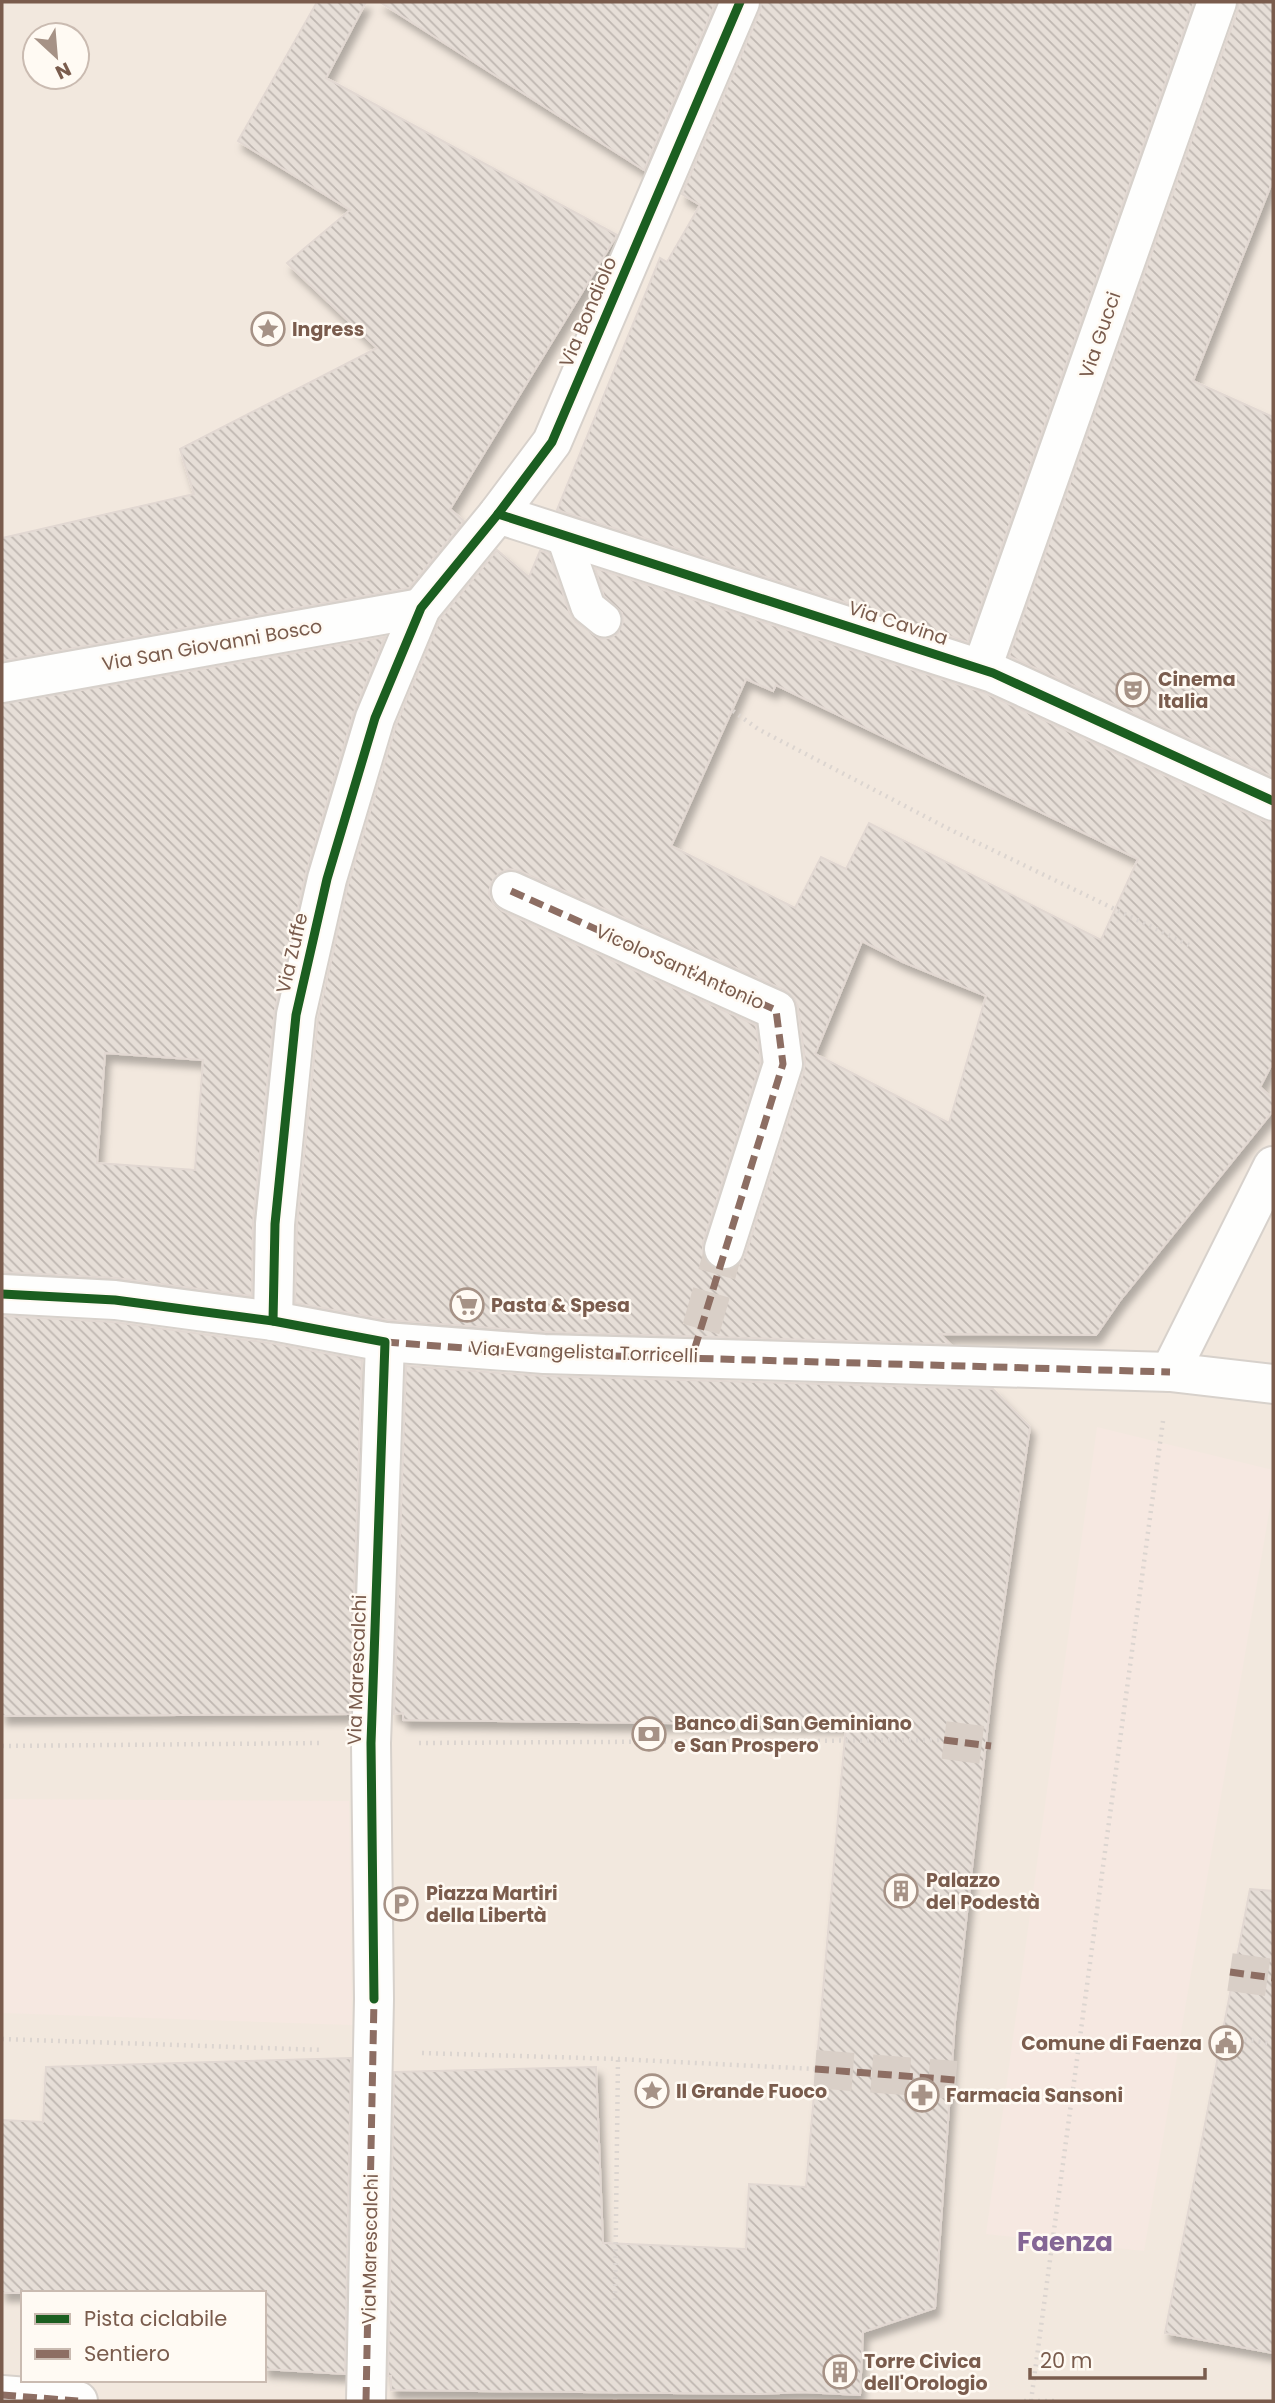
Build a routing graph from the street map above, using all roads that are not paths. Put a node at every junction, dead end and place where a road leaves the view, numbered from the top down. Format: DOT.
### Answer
graph roads {
  1 [pos="740,2"];
  2 [pos="1217,2"];
  3 [pos="498,514"];
  4 [pos="563,536"];
  5 [pos="421,608"];
  6 [pos="604,620"];
  7 [pos="982,668"];
  8 [pos="2,683"];
  9 [pos="1273,801"];
  10 [pos="511,891"];
  11 [pos="1273,1166"];
  12 [pos="724,1249"];
  13 [pos="2,1294"];
  14 [pos="273,1321"];
  15 [pos="386,1342"];
  16 [pos="1170,1372"];
  17 [pos="1273,1384"];
  18 [pos="2,2395"];
  19 [pos="78,2401"];
  20 [pos="366,2401"];
  1 -- 3 [label="street, Via Bondiolo"];
  2 -- 7 [label="street, Via Gucci"];
  3 -- 4 [label="street, Via Cavina"];
  3 -- 5 [label="street, Via Bondiolo"];
  4 -- 6 [label="lane"];
  4 -- 7 [label="street, Via Cavina"];
  5 -- 8 [label="street, Via San Giovanni Bosco"];
  5 -- 14 [label="street, Via Zuffe"];
  7 -- 9 [label="street, Via Cavina"];
  10 -- 12 [label="street, Vicolo Sant'Antonio"];
  11 -- 16 [label="street"];
  13 -- 14 [label="street, Via Evangelista Torricelli"];
  14 -- 15 [label="street, Via Evangelista Torricelli"];
  15 -- 16 [label="street, Via Evangelista Torricelli"];
  15 -- 20 [label="street, Via Marescalchi"];
  16 -- 17 [label="street, Via Evangelista Torricelli"];
  18 -- 19 [label="street"];
}
